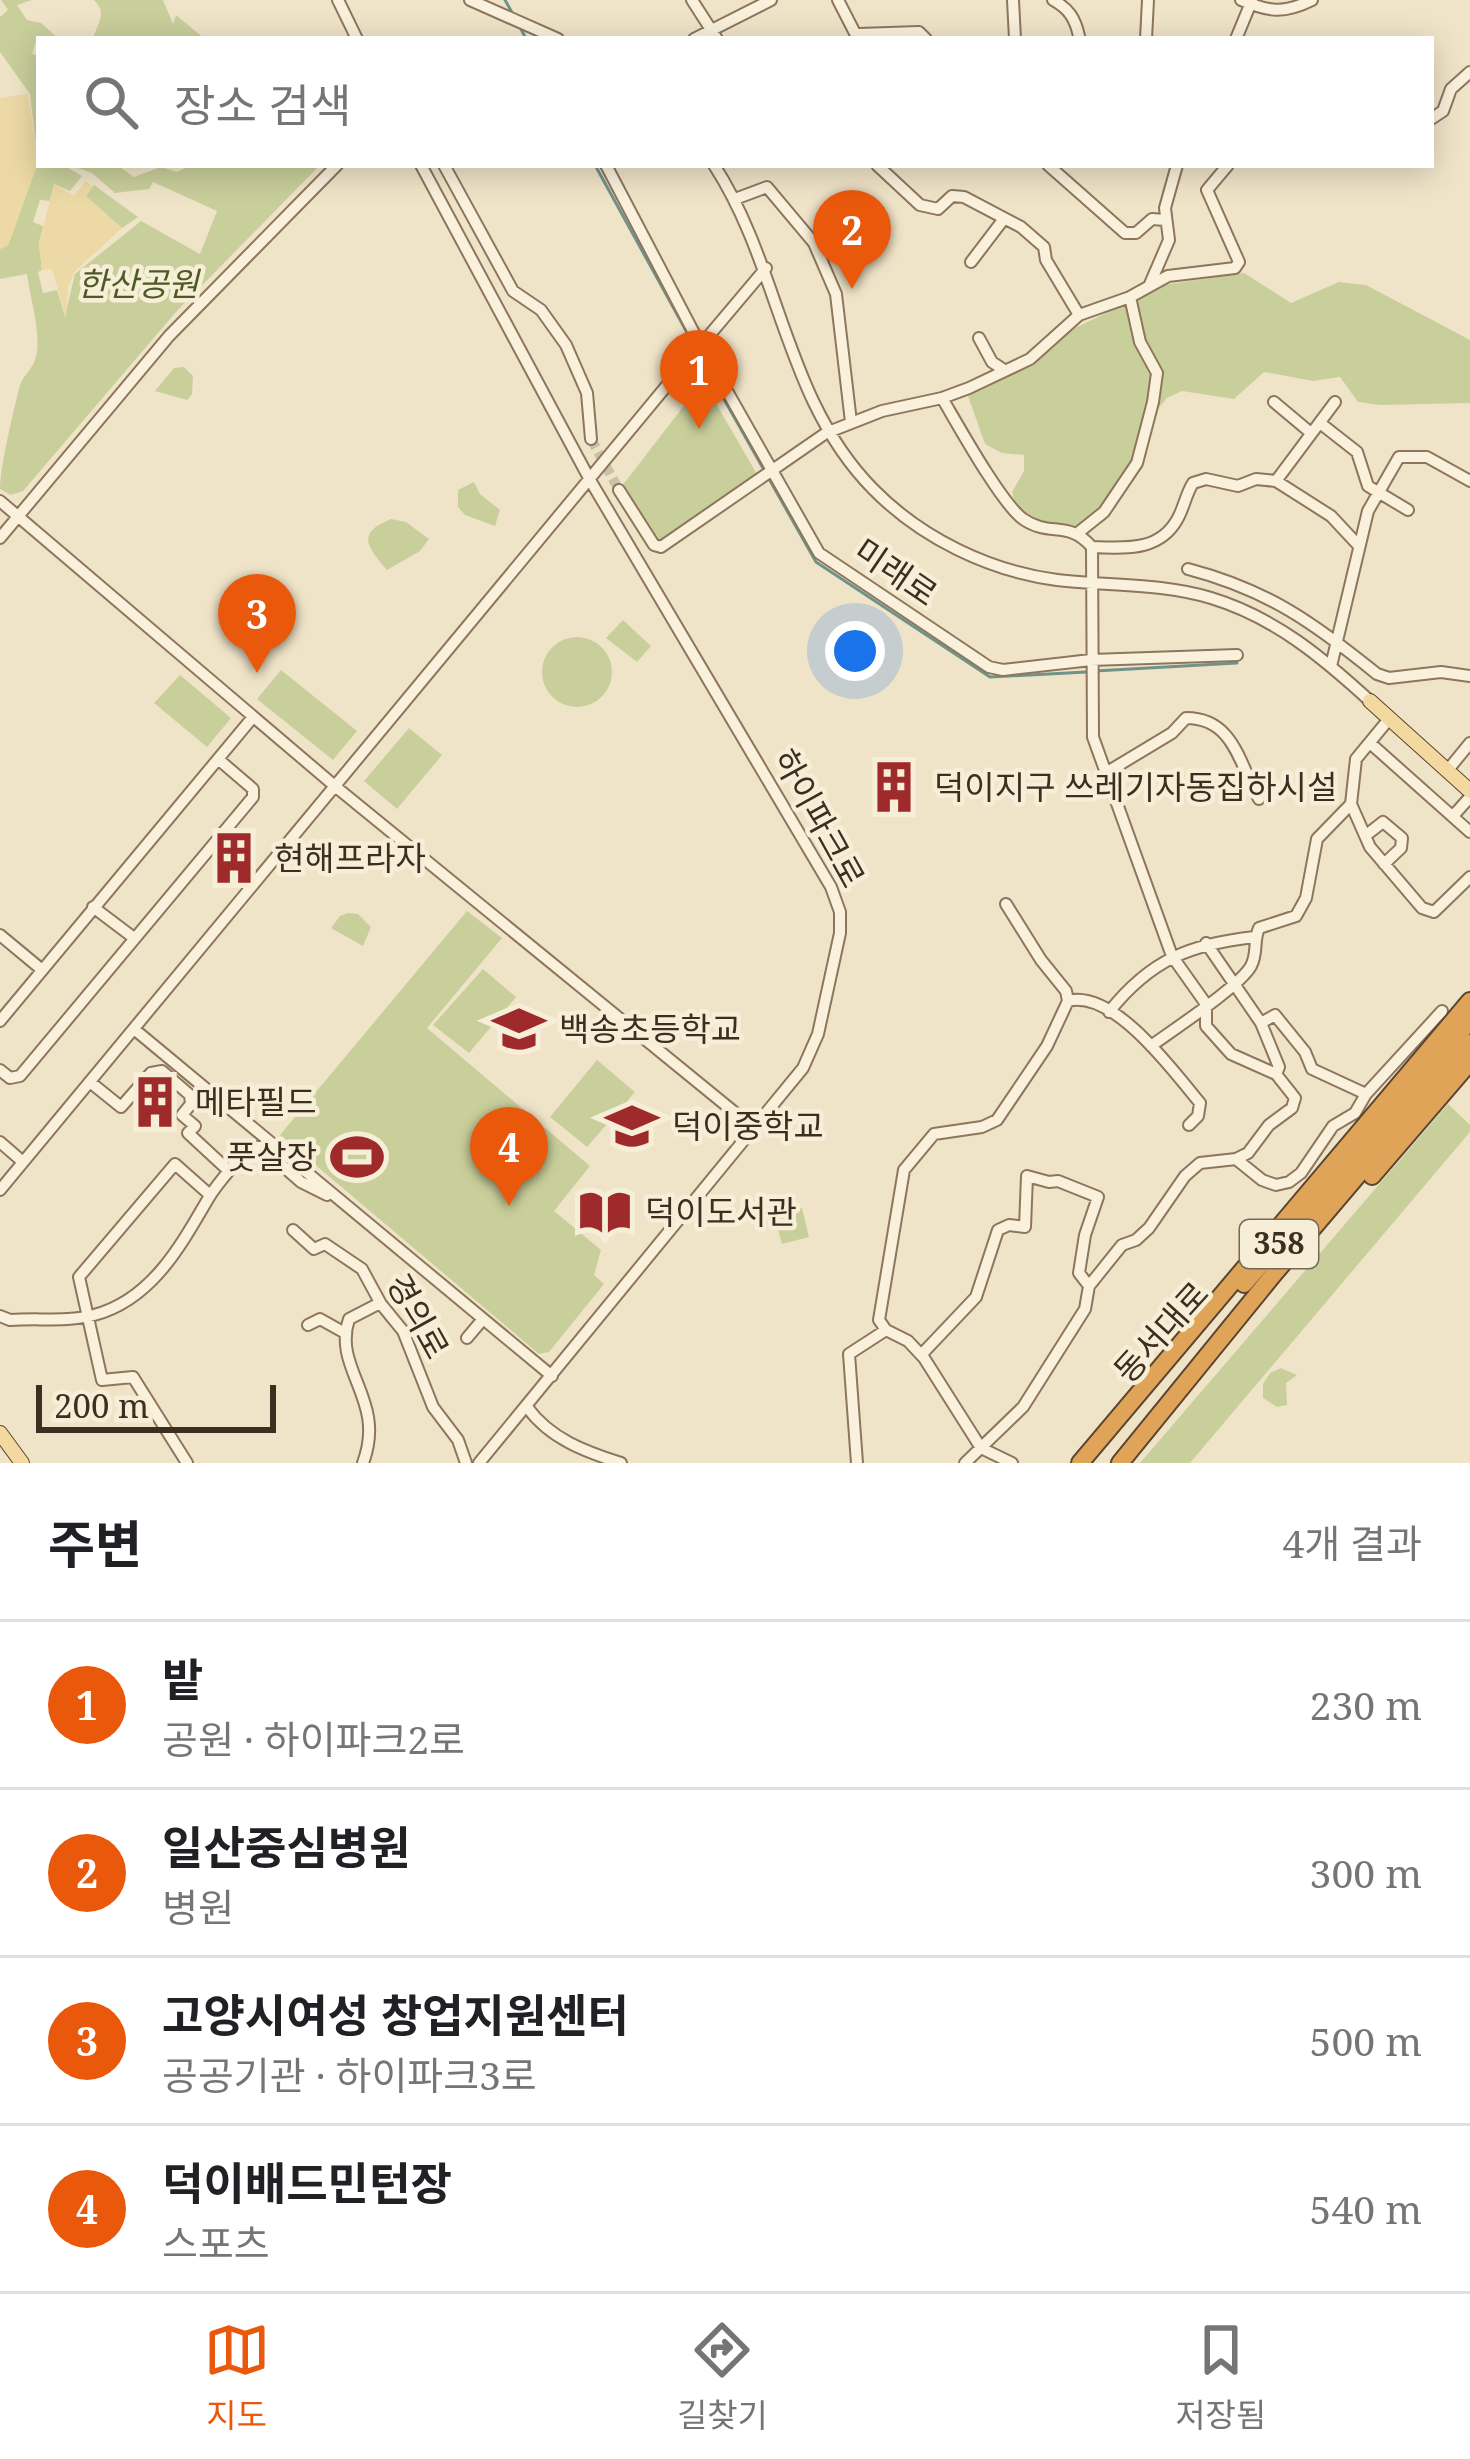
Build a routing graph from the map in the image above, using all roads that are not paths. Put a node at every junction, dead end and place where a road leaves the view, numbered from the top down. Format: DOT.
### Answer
graph roads {
  1 [pos="338,0"];
  2 [pos="470,0"];
  3 [pos="692,0"];
  4 [pos="771,0"];
  5 [pos="838,0"];
  6 [pos="1013,0"];
  7 [pos="1053,0"];
  8 [pos="1148,0"];
  9 [pos="1312,0"];
  10 [pos="1247,1"];
  11 [pos="715,34"];
  12 [pos="356,36"];
  13 [pos="552,36"];
  14 [pos="858,36"];
  15 [pos="923,36"];
  16 [pos="1015,36"];
  17 [pos="1079,36"];
  18 [pos="1146,36"];
  19 [pos="1238,36"];
  20 [pos="1470,72"];
  21 [pos="1434,116"];
  22 [pos="334,168"];
  23 [pos="423,168"];
  24 [pos="446,168"];
  25 [pos="608,168"];
  26 [pos="717,168"];
  27 [pos="881,168"];
  28 [pos="1054,168"];
  29 [pos="1176,168"];
  30 [pos="1226,168"];
  31 [pos="735,199"];
  32 [pos="1003,220"];
  33 [pos="1165,220"];
  34 [pos="971,262"];
  35 [pos="766,268"];
  36 [pos="1150,284"];
  37 [pos="1130,297"];
  38 [pos="1079,315"];
  39 [pos="979,338"];
  40 [pos="1004,370"];
  41 [pos="942,398"];
  42 [pos="1274,402"];
  43 [pos="1335,402"];
  44 [pos="851,422"];
  45 [pos="1316,428"];
  46 [pos="826,433"];
  47 [pos="591,439"];
  48 [pos="767,476"];
  49 [pos="590,480"];
  50 [pos="1276,481"];
  51 [pos="1470,482"];
  52 [pos="619,490"];
  53 [pos="1377,494"];
  54 [pos="0,501"];
  55 [pos="1408,510"];
  56 [pos="19,516"];
  57 [pos="1078,532"];
  58 [pos="0,538"];
  59 [pos="1359,546"];
  60 [pos="1092,547"];
  61 [pos="1188,569"];
  62 [pos="1091,582"];
  63 [pos="1336,640"];
  64 [pos="1238,655"];
  65 [pos="1331,666"];
  66 [pos="1091,668"];
  67 [pos="1470,676"];
  68 [pos="1370,701"];
  69 [pos="253,717"];
  70 [pos="1389,718"];
  71 [pos="1370,743"];
  72 [pos="1470,743"];
  73 [pos="218,759"];
  74 [pos="1447,771"];
  75 [pos="1104,774"];
  76 [pos="336,787"];
  77 [pos="1470,794"];
  78 [pos="1259,799"];
  79 [pos="1351,804"];
  80 [pos="1453,816"];
  81 [pos="1470,832"];
  82 [pos="1365,836"];
  83 [pos="1384,864"];
  84 [pos="1470,877"];
  85 [pos="1006,904"];
  86 [pos="93,907"];
  87 [pos="0,937"];
  88 [pos="1255,937"];
  89 [pos="134,938"];
  90 [pos="1205,943"];
  91 [pos="1172,956"];
  92 [pos="41,969"];
  93 [pos="1233,987"];
  94 [pos="1068,1001"];
  95 [pos="1470,1001"];
  96 [pos="1206,1004"];
  97 [pos="1442,1011"];
  98 [pos="1109,1012"];
  99 [pos="0,1021"];
  100 [pos="1470,1021"];
  101 [pos="1261,1023"];
  102 [pos="134,1029"];
  103 [pos="1470,1043"];
  104 [pos="1151,1046"];
  105 [pos="1470,1062"];
  106 [pos="0,1070"];
  107 [pos="1276,1074"];
  108 [pos="90,1082"];
  109 [pos="1366,1094"];
  110 [pos="1189,1125"];
  111 [pos="755,1129"];
  112 [pos="0,1142"];
  113 [pos="1236,1160"];
  114 [pos="23,1162"];
  115 [pos="229,1171"];
  116 [pos="0,1190"];
  117 [pos="210,1195"];
  118 [pos="338,1199"];
  119 [pos="293,1230"];
  120 [pos="1089,1286"];
  121 [pos="380,1303"];
  122 [pos="0,1316"];
  123 [pos="89,1316"];
  124 [pos="483,1319"];
  125 [pos="308,1325"];
  126 [pos="886,1330"];
  127 [pos="345,1333"];
  128 [pos="467,1338"];
  129 [pos="921,1355"];
  130 [pos="552,1376"];
  131 [pos="527,1407"];
  132 [pos="0,1433"];
  133 [pos="981,1448"];
  134 [pos="22,1463"];
  135 [pos="188,1463"];
  136 [pos="363,1463"];
  137 [pos="466,1463"];
  138 [pos="479,1463"];
  139 [pos="621,1463"];
  140 [pos="857,1463"];
  141 [pos="965,1463"];
  142 [pos="1012,1463"];
  143 [pos="1082,1463"];
  144 [pos="1122,1463"];
  1 -- 12 [label="street"];
  2 -- 13 [label="street"];
  3 -- 11 [label="street"];
  4 -- 11 [label="street"];
  5 -- 14 [label="street"];
  6 -- 16 [label="street"];
  7 -- 17 [label="street"];
  8 -- 18 [label="street"];
  9 -- 10 [label="street"];
  10 -- 19 [label="street"];
  14 -- 15 [label="street"];
  20 -- 21 [label="street"];
  22 -- 56 [label="street"];
  23 -- 49 [label="street, 하이파크로"];
  24 -- 47 [label="street"];
  25 -- 48 [label="street, 미래로"];
  26 -- 31 [label="street, 미래로"];
  27 -- 32 [label="street"];
  28 -- 33 [label="street"];
  29 -- 33 [label="street"];
  30 -- 36 [label="street"];
  31 -- 35 [label="street, 미래로"];
  31 -- 44 [label="street"];
  32 -- 34 [label="street"];
  32 -- 38 [label="street"];
  33 -- 36 [label="street"];
  35 -- 46 [label="street, 미래로"];
  35 -- 49 [label="street, bridge"];
  36 -- 37 [label="street"];
  37 -- 38 [label="street"];
  37 -- 57 [label="street"];
  38 -- 40 [label="street"];
  39 -- 40 [label="street"];
  40 -- 41 [label="street"];
  41 -- 44 [label="street"];
  41 -- 57 [label="street"];
  42 -- 45 [label="street"];
  43 -- 45 [label="street"];
  44 -- 46 [label="street"];
  45 -- 50 [label="street"];
  45 -- 53 [label="street"];
  46 -- 48 [label="street"];
  46 -- 62 [label="street, 미래로"];
  48 -- 52 [label="street"];
  48 -- 66 [label="street, 미래로"];
  49 -- 76 [label="street"];
  49 -- 111 [label="street, 하이파크로"];
  50 -- 59 [label="street"];
  50 -- 60 [label="street"];
  51 -- 53 [label="street"];
  53 -- 55 [label="street"];
  53 -- 59 [label="street"];
  54 -- 56 [label="street"];
  56 -- 58 [label="street"];
  56 -- 69 [label="street"];
  57 -- 60 [label="street"];
  59 -- 63 [label="street"];
  60 -- 62 [label="street"];
  61 -- 63 [label="street"];
  62 -- 65 [label="street, 미래로"];
  62 -- 66 [label="street"];
  63 -- 65 [label="street"];
  63 -- 67 [label="street"];
  64 -- 66 [label="street, 미래로"];
  65 -- 68 [label="street, 미래로"];
  66 -- 75 [label="street"];
  68 -- 70 [label="main road, 미래로"];
  69 -- 73 [label="street"];
  69 -- 76 [label="street"];
  70 -- 71 [label="street"];
  70 -- 74 [label="main road, 미래로"];
  71 -- 79 [label="street"];
  71 -- 80 [label="street"];
  72 -- 74 [label="street"];
  73 -- 86 [label="street"];
  73 -- 89 [label="street"];
  74 -- 77 [label="main road, 미래로"];
  75 -- 78 [label="street"];
  75 -- 91 [label="street"];
  76 -- 102 [label="street"];
  76 -- 111 [label="street"];
  77 -- 80 [label="street"];
  79 -- 82 [label="street"];
  79 -- 88 [label="street"];
  80 -- 81 [label="street"];
  82 -- 83 [label="street"];
  82 -- 83 [label="street"];
  83 -- 84 [label="street"];
  85 -- 94 [label="street"];
  86 -- 89 [label="street"];
  86 -- 92 [label="street"];
  87 -- 92 [label="street"];
  88 -- 90 [label="street"];
  88 -- 93 [label="street"];
  89 -- 106 [label="street"];
  90 -- 91 [label="street"];
  90 -- 93 [label="street"];
  91 -- 96 [label="street"];
  91 -- 98 [label="street"];
  92 -- 99 [label="street"];
  93 -- 96 [label="street"];
  93 -- 101 [label="street"];
  94 -- 98 [label="street"];
  94 -- 126 [label="street"];
  95 -- 143 [label="highway"];
  96 -- 104 [label="street"];
  96 -- 107 [label="street"];
  97 -- 109 [label="street"];
  98 -- 104 [label="street"];
  100 -- 143 [label="highway, 동서대로 / 358"];
  101 -- 107 [label="street"];
  101 -- 109 [label="street"];
  102 -- 108 [label="street"];
  102 -- 118 [label="street"];
  103 -- 144 [label="highway, 동서대로 / 358"];
  104 -- 110 [label="street"];
  105 -- 144 [label="highway"];
  107 -- 113 [label="street"];
  108 -- 114 [label="street"];
  108 -- 115 [label="street"];
  109 -- 113 [label="street"];
  111 -- 130 [label="street, 하이파크로"];
  112 -- 114 [label="street"];
  113 -- 120 [label="street"];
  114 -- 116 [label="street"];
  115 -- 117 [label="street"];
  115 -- 118 [label="street"];
  117 -- 123 [label="street"];
  117 -- 123 [label="street"];
  118 -- 124 [label="street"];
  119 -- 121 [label="street, 경의로"];
  120 -- 129 [label="street"];
  120 -- 133 [label="street"];
  121 -- 127 [label="street"];
  121 -- 137 [label="street, 경의로"];
  122 -- 123 [label="street"];
  123 -- 135 [label="street"];
  124 -- 128 [label="street"];
  124 -- 130 [label="street"];
  125 -- 127 [label="street"];
  126 -- 129 [label="street"];
  126 -- 140 [label="street"];
  127 -- 136 [label="street"];
  129 -- 133 [label="street"];
  130 -- 131 [label="street, 하이파크로"];
  131 -- 138 [label="street, 하이파크로"];
  131 -- 139 [label="street"];
  132 -- 134 [label="main road"];
  133 -- 141 [label="street"];
  133 -- 142 [label="street"];
}
